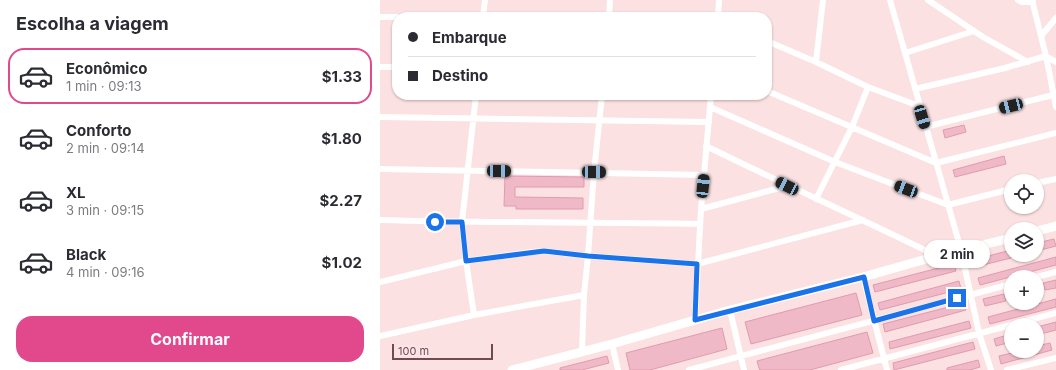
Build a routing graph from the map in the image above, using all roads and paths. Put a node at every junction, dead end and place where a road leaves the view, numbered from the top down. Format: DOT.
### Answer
graph roads {
  1 [pos="485,0"];
  2 [pos="610,0"];
  3 [pos="719,0"];
  4 [pos="823,0"];
  5 [pos="890,0"];
  6 [pos="928,0"];
  7 [pos="1018,0"];
  8 [pos="1032,1"];
  9 [pos="484,12"];
  10 [pos="609,12"];
  11 [pos="718,12"];
  12 [pos="380,17"];
  13 [pos="392,17"];
  14 [pos="1056,18"];
  15 [pos="974,31"];
  16 [pos="1041,36"];
  17 [pos="772,43"];
  18 [pos="905,53"];
  19 [pos="1046,56"];
  20 [pos="816,62"];
  21 [pos="1028,62"];
  22 [pos="1056,62"];
  23 [pos="380,67"];
  24 [pos="392,67"];
  25 [pos="868,87"];
  26 [pos="915,89"];
  27 [pos="772,93"];
  28 [pos="1053,95"];
  29 [pos="476,100"];
  30 [pos="602,100"];
  31 [pos="711,100"];
  32 [pos="919,106"];
  33 [pos="710,107"];
  34 [pos="1056,107"];
  35 [pos="380,117"];
  36 [pos="474,119"];
  37 [pos="600,120"];
  38 [pos="708,122"];
  39 [pos="852,127"];
  40 [pos="926,127"];
  41 [pos="1056,133"];
  42 [pos="706,146"];
  43 [pos="835,162"];
  44 [pos="936,163"];
  45 [pos="380,169"];
  46 [pos="468,171"];
  47 [pos="594,172"];
  48 [pos="704,175"];
  49 [pos="1056,179"];
  50 [pos="1044,182"];
  51 [pos="787,186"];
  52 [pos="1004,192"];
  53 [pos="816,199"];
  54 [pos="948,205"];
  55 [pos="701,209"];
  56 [pos="380,220"];
  57 [pos="863,220"];
  58 [pos="462,222"];
  59 [pos="591,222"];
  60 [pos="700,224"];
  61 [pos="1056,226"];
  62 [pos="1044,229"];
  63 [pos="1004,240"];
  64 [pos="961,250"];
  65 [pos="588,256"];
  66 [pos="937,256"];
  67 [pos="466,261"];
  68 [pos="697,264"];
  69 [pos="1056,272"];
  70 [pos="1044,275"];
  71 [pos="864,277"];
  72 [pos="380,282"];
  73 [pos="1004,286"];
  74 [pos="971,294"];
  75 [pos="584,295"];
  76 [pos="730,310"];
  77 [pos="1056,313"];
  78 [pos="474,315"];
  79 [pos="1037,318"];
  80 [pos="695,320"];
  81 [pos="874,321"];
  82 [pos="1004,327"];
  83 [pos="979,333"];
  84 [pos="380,336"];
  85 [pos="612,344"];
  86 [pos="582,351"];
  87 [pos="741,356"];
  88 [pos="1056,358"];
  89 [pos="884,359"];
  90 [pos="515,370"];
  91 [pos="618,370"];
  92 [pos="689,370"];
  93 [pos="744,370"];
  94 [pos="841,370"];
  95 [pos="887,370"];
  96 [pos="991,370"];
  97 [pos="1007,370"];
  1 -- 9 [label="street"];
  2 -- 10 [label="street"];
  3 -- 11 [label="street"];
  4 -- 20 [label="street"];
  5 -- 18 [label="street"];
  6 -- 15 [label="street"];
  7 -- 8 [label="street"];
  8 -- 16 [label="street"];
  12 -- 13 [label="street"];
  14 -- 16 [label="street"];
  15 -- 18 [label="street"];
  15 -- 21 [label="street"];
  16 -- 19 [label="street"];
  17 -- 20 [label="street"];
  18 -- 26 [label="street"];
  19 -- 21 [label="street"];
  19 -- 22 [label="street"];
  19 -- 28 [label="street"];
  20 -- 25 [label="street"];
  21 -- 26 [label="street"];
  23 -- 24 [label="street"];
  25 -- 32 [label="street"];
  25 -- 39 [label="street"];
  26 -- 32 [label="street"];
  27 -- 39 [label="street"];
  28 -- 34 [label="street"];
  28 -- 40 [label="street"];
  29 -- 36 [label="street"];
  30 -- 37 [label="street"];
  31 -- 33 [label="street"];
  32 -- 40 [label="street"];
  33 -- 38 [label="street"];
  33 -- 43 [label="street"];
  35 -- 36 [label="street"];
  36 -- 37 [label="street"];
  36 -- 46 [label="street"];
  37 -- 38 [label="street"];
  37 -- 47 [label="street"];
  38 -- 42 [label="street"];
  39 -- 43 [label="street"];
  39 -- 44 [label="street"];
  40 -- 44 [label="street"];
  41 -- 44 [label="street"];
  42 -- 48 [label="street"];
  42 -- 51 [label="street"];
  43 -- 53 [label="street"];
  43 -- 54 [label="street"];
  44 -- 54 [label="street"];
  45 -- 46 [label="street"];
  46 -- 47 [label="street"];
  46 -- 58 [label="street"];
  47 -- 48 [label="street"];
  47 -- 59 [label="street"];
  48 -- 55 [label="street"];
  49 -- 50 [label="street"];
  51 -- 53 [label="street"];
  51 -- 55 [label="street"];
  52 -- 54 [label="street"];
  53 -- 57 [label="street"];
  54 -- 64 [label="street"];
  55 -- 60 [label="street"];
  56 -- 58 [label="street"];
  57 -- 66 [label="street"];
  57 -- 68 [label="street"];
  58 -- 59 [label="street"];
  58 -- 67 [label="street"];
  59 -- 60 [label="street"];
  59 -- 65 [label="street"];
  60 -- 68 [label="street"];
  61 -- 62 [label="street"];
  63 -- 64 [label="street"];
  64 -- 66 [label="street"];
  64 -- 74 [label="street"];
  65 -- 67 [label="street"];
  65 -- 68 [label="street"];
  65 -- 75 [label="street"];
  66 -- 71 [label="street"];
  67 -- 72 [label="street"];
  67 -- 78 [label="street"];
  68 -- 80 [label="street"];
  69 -- 70 [label="street"];
  71 -- 76 [label="street"];
  71 -- 81 [label="street"];
  73 -- 74 [label="street"];
  74 -- 81 [label="street"];
  74 -- 83 [label="street"];
  75 -- 78 [label="street"];
  75 -- 86 [label="street"];
  76 -- 80 [label="street"];
  76 -- 87 [label="street"];
  77 -- 79 [label="street"];
  78 -- 84 [label="street"];
  80 -- 85 [label="street"];
  81 -- 87 [label="street"];
  81 -- 89 [label="street"];
  82 -- 83 [label="street"];
  83 -- 89 [label="street"];
  83 -- 96 [label="street"];
  85 -- 86 [label="street"];
  85 -- 91 [label="street"];
  86 -- 90 [label="street"];
  87 -- 92 [label="street"];
  87 -- 93 [label="street"];
  88 -- 97 [label="street"];
  89 -- 94 [label="street"];
  89 -- 95 [label="street"];
}
